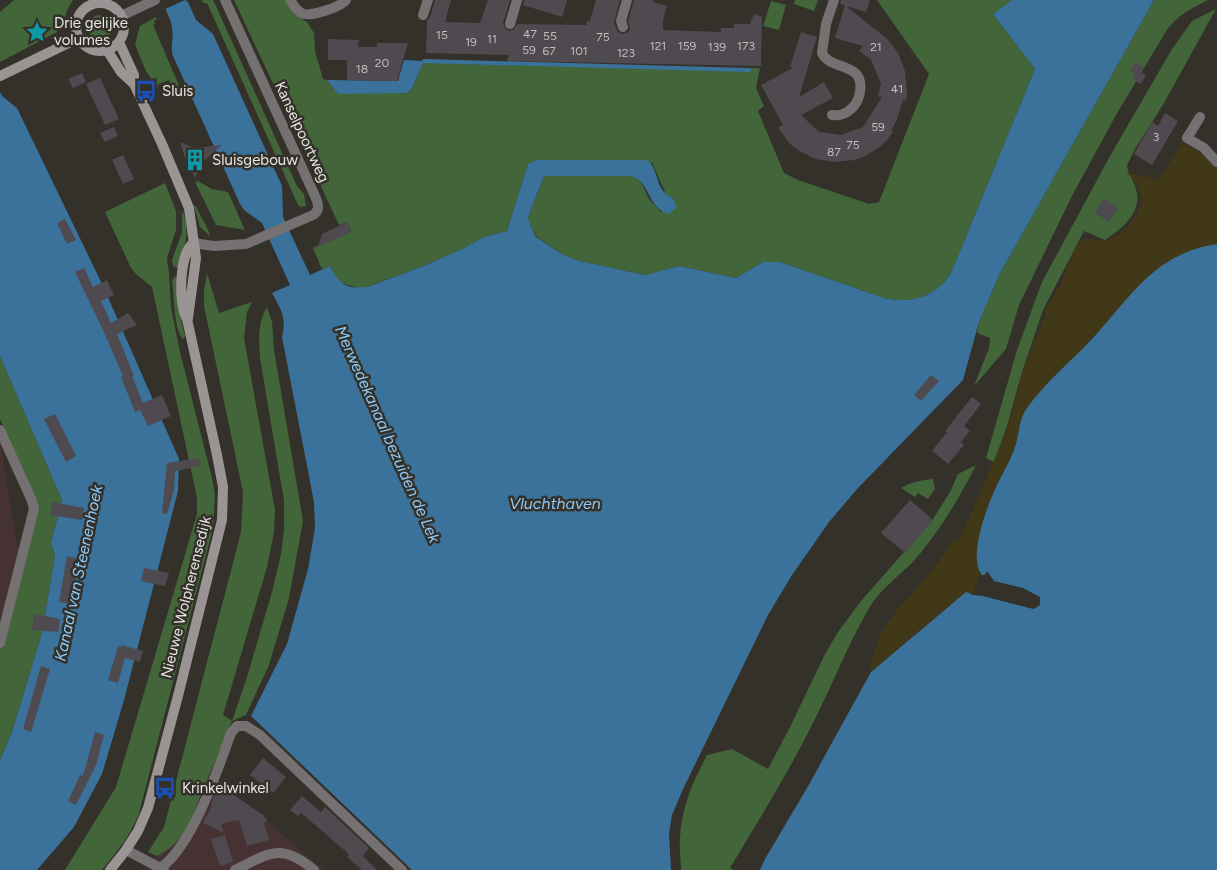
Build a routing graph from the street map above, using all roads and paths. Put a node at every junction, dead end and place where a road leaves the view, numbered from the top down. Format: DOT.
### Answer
graph roads {
  1 [pos="225,0"];
  2 [pos="290,0"];
  3 [pos="346,0"];
  4 [pos="428,0"];
  5 [pos="517,0"];
  6 [pos="627,0"];
  7 [pos="834,0"];
  8 [pos="152,2"];
  9 [pos="424,15"];
  10 [pos="121,16"];
  11 [pos="510,24"];
  12 [pos="623,27"];
  13 [pos="79,38"];
  14 [pos="119,42"];
  15 [pos="107,50"];
  16 [pos="0,76"];
  17 [pos="134,84"];
  18 [pos="832,115"];
  19 [pos="1200,117"];
  20 [pos="1217,162"];
  21 [pos="193,243"];
  22 [pos="0,430"];
  23 [pos="3,615"];
  24 [pos="0,643"];
  25 [pos="126,850"];
  26 [pos="162,869"];
  27 [pos="110,870"];
  28 [pos="236,870"];
  29 [pos="314,870"];
  30 [pos="402,870"];
  1 -- 21 [label="street, Kanselpoortweg"];
  2 -- 3 [label="street"];
  4 -- 9 [label="street"];
  5 -- 11 [label="street"];
  6 -- 12 [label="street"];
  7 -- 18 [label="street"];
  8 -- 10 [label="street"];
  10 -- 13 [label="street"];
  10 -- 14 [label="street"];
  13 -- 15 [label="street"];
  13 -- 16 [label="street"];
  14 -- 15 [label="street"];
  14 -- 17 [label="street, Nieuwe Wolpherensedijk"];
  15 -- 17 [label="street, Nieuwe Wolpherensedijk"];
  17 -- 21 [label="street, Nieuwe Wolpherensedijk"];
  19 -- 20 [label="street"];
  21 -- 25 [label="street, Nieuwe Wolpherensedijk"];
  22 -- 23 [label="street"];
  23 -- 24 [label="street"];
  25 -- 26 [label="street"];
  25 -- 27 [label="street, Nieuwe Wolpherensedijk"];
  26 -- 30 [label="street"];
  28 -- 29 [label="street"];
}
